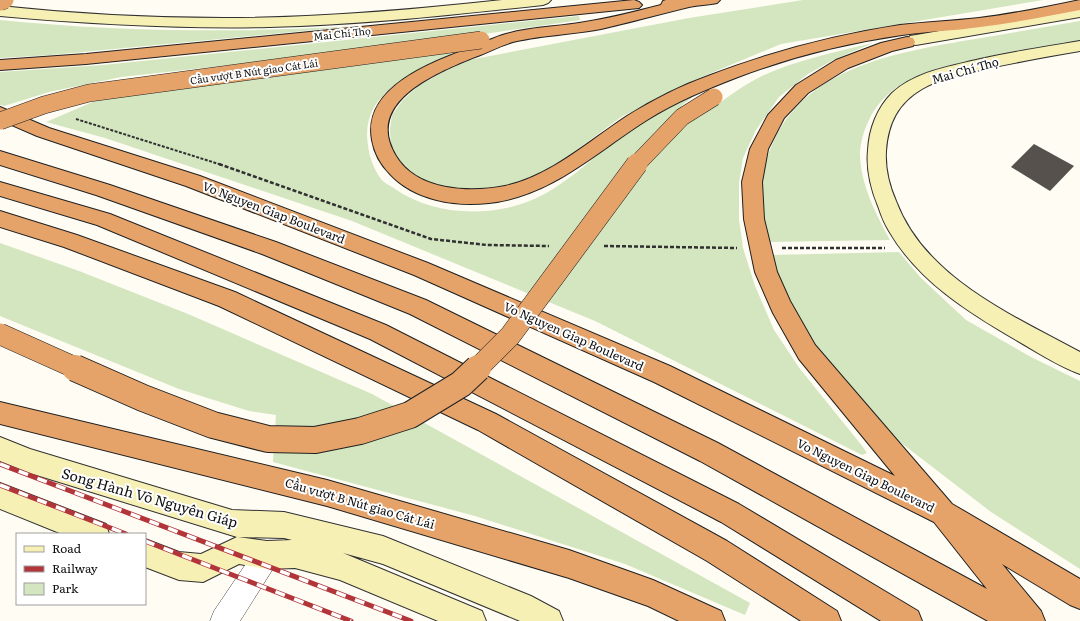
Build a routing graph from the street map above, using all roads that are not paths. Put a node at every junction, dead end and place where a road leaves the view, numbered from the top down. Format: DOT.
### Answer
graph roads {
  1 [pos="4,0"];
  2 [pos="452,0"];
  3 [pos="542,0"];
  4 [pos="712,0"];
  5 [pos="0,2"];
  6 [pos="684,4"];
  7 [pos="1080,5"];
  8 [pos="0,11"];
  9 [pos="1080,12"];
  10 [pos="966,24"];
  11 [pos="511,37"];
  12 [pos="916,40"];
  13 [pos="1080,46"];
  14 [pos="778,58"];
  15 [pos="0,65"];
  16 [pos="0,113"];
  17 [pos="0,121"];
  18 [pos="0,124"];
  19 [pos="43,132"];
  20 [pos="0,158"];
  21 [pos="0,189"];
  22 [pos="0,219"];
  23 [pos="0,334"];
  24 [pos="1080,364"];
  25 [pos="0,413"];
  26 [pos="0,449"];
  27 [pos="0,496"];
  28 [pos="943,512"];
  29 [pos="284,525"];
  30 [pos="93,533"];
  31 [pos="146,553"];
  32 [pos="267,555"];
  33 [pos="1080,595"];
  34 [pos="224,621"];
  35 [pos="472,621"];
  36 [pos="549,621"];
  37 [pos="712,621"];
  38 [pos="827,621"];
  39 [pos="908,621"];
  40 [pos="1017,621"];
  41 [pos="1031,621"];
  1 -- 2 [label="main road, Mai Chí Thọ"];
  1 -- 5 [label="highway, bridge"];
  3 -- 8 [label="main road, Mai Chí Thọ"];
  4 -- 6 [label="highway, Mai Chí Thọ"];
  6 -- 11 [label="highway, Mai Chí Thọ"];
  6 -- 15 [label="highway, Mai Chí Thọ"];
  7 -- 10 [label="highway"];
  9 -- 12 [label="main road"];
  10 -- 12 [label="highway"];
  10 -- 14 [label="highway"];
  11 -- 14 [label="highway"];
  11 -- 17 [label="highway, Cầu vượt B Nút giao Cát Lái, bridge"];
  12 -- 28 [label="highway"];
  13 -- 24 [label="main road, Mai Chí Thọ"];
  14 -- 23 [label="highway, bridge"];
  16 -- 19 [label="highway, Vo Nguyen Giap Boulevard"];
  18 -- 19 [label="highway, Vo Nguyen Giap Boulevard"];
  19 -- 28 [label="highway, Vo Nguyen Giap Boulevard"];
  20 -- 40 [label="highway"];
  21 -- 39 [label="highway"];
  22 -- 38 [label="highway"];
  25 -- 37 [label="highway, Cầu vượt B Nút giao Cát Lái"];
  26 -- 29 [label="main road, Song Hành Võ Nguyên Giáp"];
  27 -- 30 [label="main road"];
  28 -- 33 [label="highway, Vo Nguyen Giap Boulevard"];
  28 -- 41 [label="highway"];
  29 -- 32 [label="main road"];
  29 -- 36 [label="main road, Song Hành Võ Nguyên Giáp"];
  31 -- 32 [label="main road"];
  32 -- 34 [label="street"];
  32 -- 35 [label="main road"];
}
